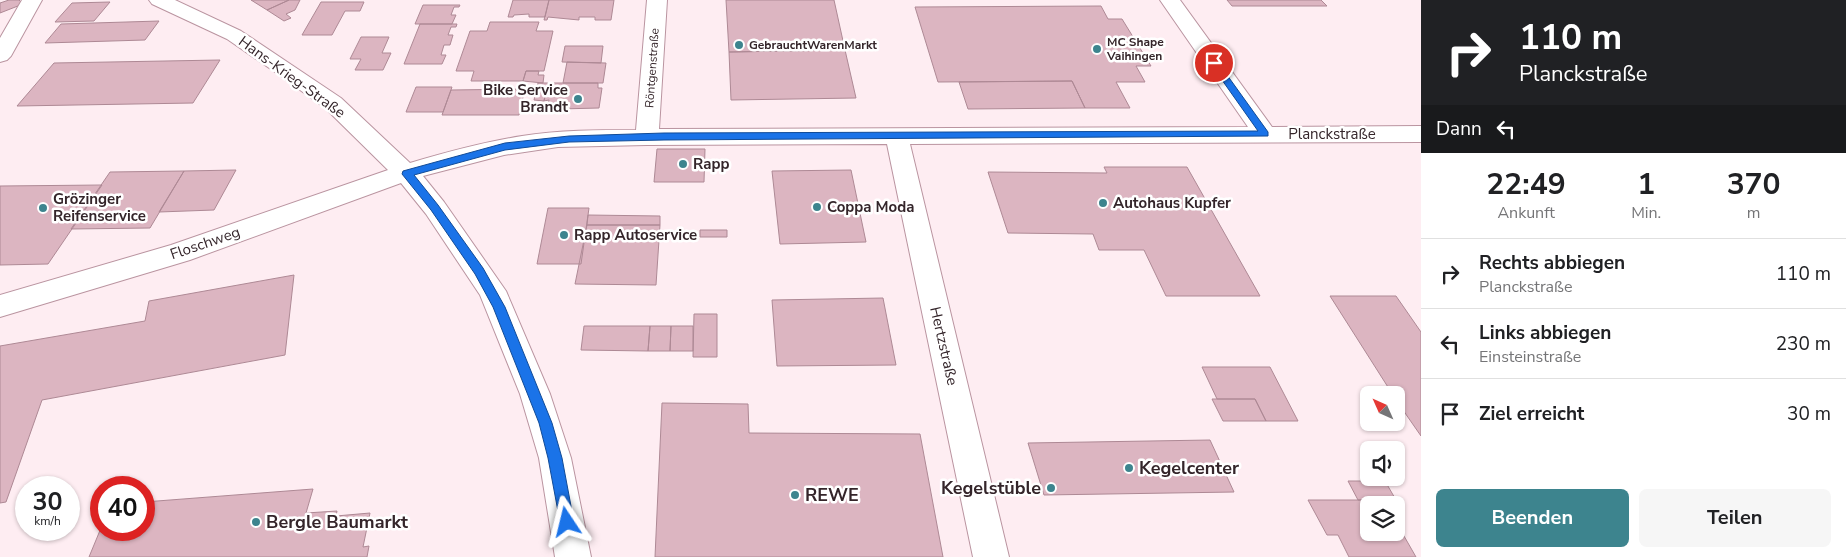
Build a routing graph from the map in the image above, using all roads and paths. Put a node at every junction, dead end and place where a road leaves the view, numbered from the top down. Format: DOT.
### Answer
graph roads {
  1 [pos="32,0"];
  2 [pos="160,0"];
  3 [pos="657,0"];
  4 [pos="1170,0"];
  5 [pos="0,56"];
  6 [pos="1265,134"];
  7 [pos="1421,134"];
  8 [pos="897,136"];
  9 [pos="647,137"];
  10 [pos="407,174"];
  11 [pos="0,306"];
  12 [pos="573,557"];
  13 [pos="991,557"];
  1 -- 5 [label="street"];
  2 -- 10 [label="street, Hans-Krieg-Straße"];
  3 -- 9 [label="street, Röntgenstraße"];
  4 -- 6 [label="street"];
  6 -- 7 [label="street, Planckstraße"];
  6 -- 8 [label="street, Planckstraße"];
  8 -- 9 [label="street, Planckstraße"];
  8 -- 13 [label="street, Hertzstraße"];
  9 -- 10 [label="street, Planckstraße"];
  10 -- 11 [label="street, Floschweg"];
  10 -- 12 [label="street, Hans-Krieg-Straße"];
}
